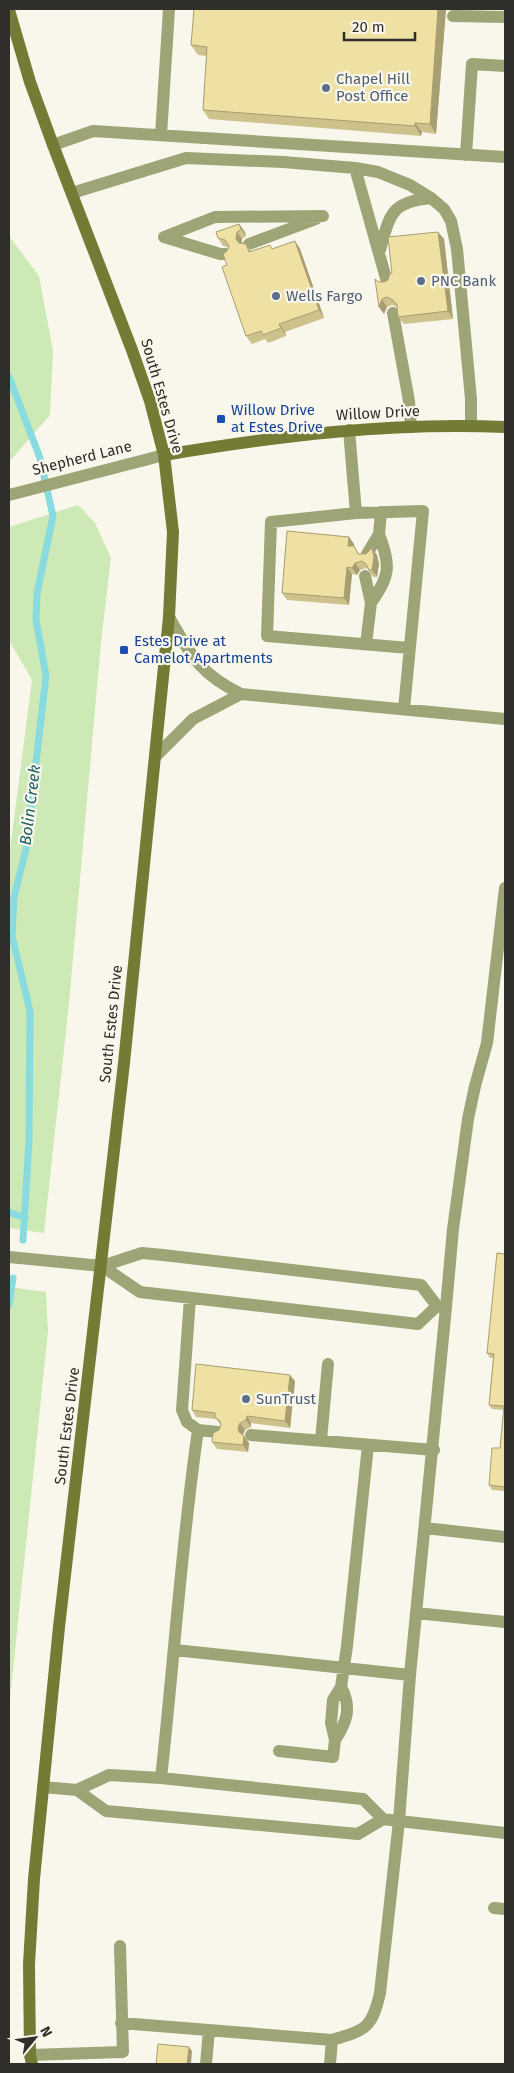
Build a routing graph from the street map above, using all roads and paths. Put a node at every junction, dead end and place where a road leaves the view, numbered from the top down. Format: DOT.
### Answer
graph roads {
  1 [pos="169,9"];
  2 [pos="9,10"];
  3 [pos="453,16"];
  4 [pos="505,17"];
  5 [pos="505,66"];
  6 [pos="161,135"];
  7 [pos="53,145"];
  8 [pos="466,155"];
  9 [pos="505,158"];
  10 [pos="355,168"];
  11 [pos="72,193"];
  12 [pos="431,198"];
  13 [pos="249,244"];
  14 [pos="380,250"];
  15 [pos="226,254"];
  16 [pos="387,282"];
  17 [pos="393,314"];
  18 [pos="411,426"];
  19 [pos="472,426"];
  20 [pos="505,427"];
  21 [pos="349,430"];
  22 [pos="164,455"];
  23 [pos="13,493"];
  24 [pos="380,512"];
  25 [pos="356,513"];
  26 [pos="379,534"];
  27 [pos="367,554"];
  28 [pos="364,576"];
  29 [pos="370,603"];
  30 [pos="169,617"];
  31 [pos="366,644"];
  32 [pos="409,648"];
  33 [pos="241,694"];
  34 [pos="404,709"];
  35 [pos="505,719"];
  36 [pos="155,757"];
  37 [pos="505,888"];
  38 [pos="9,1257"];
  39 [pos="102,1266"];
  40 [pos="190,1298"];
  41 [pos="442,1306"];
  42 [pos="328,1364"];
  43 [pos="198,1430"];
  44 [pos="218,1432"];
  45 [pos="251,1435"];
  46 [pos="321,1440"];
  47 [pos="368,1445"];
  48 [pos="434,1450"];
  49 [pos="424,1528"];
  50 [pos="505,1537"];
  51 [pos="416,1613"];
  52 [pos="505,1622"];
  53 [pos="175,1650"];
  54 [pos="344,1668"];
  55 [pos="410,1675"];
  56 [pos="279,1751"];
  57 [pos="161,1778"];
  58 [pos="43,1787"];
  59 [pos="77,1790"];
  60 [pos="383,1819"];
  61 [pos="399,1821"];
  62 [pos="505,1833"];
  63 [pos="120,1946"];
  64 [pos="121,2023"];
  65 [pos="208,2030"];
  66 [pos="332,2040"];
  67 [pos="123,2058"];
  68 [pos="31,2059"];
  69 [pos="206,2064"];
  70 [pos="330,2064"];
  1 -- 6 [label="street"];
  2 -- 7 [label="main road, South Estes Drive"];
  3 -- 4 [label="street"];
  5 -- 8 [label="street"];
  6 -- 7 [label="street"];
  6 -- 8 [label="street"];
  7 -- 11 [label="main road, South Estes Drive"];
  8 -- 9 [label="street"];
  10 -- 11 [label="street"];
  10 -- 12 [label="street"];
  10 -- 14 [label="street"];
  11 -- 22 [label="main road, South Estes Drive"];
  12 -- 14 [label="street"];
  12 -- 19 [label="street"];
  13 -- 15 [label="street"];
  14 -- 16 [label="street"];
  17 -- 18 [label="street"];
  18 -- 19 [label="main road, Willow Drive"];
  18 -- 21 [label="main road, Willow Drive"];
  19 -- 20 [label="main road, Willow Drive"];
  21 -- 22 [label="main road, Willow Drive"];
  21 -- 25 [label="street"];
  22 -- 23 [label="street, Shepherd Lane"];
  22 -- 30 [label="main road, South Estes Drive"];
  24 -- 25 [label="street"];
  24 -- 26 [label="street"];
  24 -- 32 [label="street"];
  25 -- 31 [label="street"];
  26 -- 27 [label="street"];
  26 -- 29 [label="street"];
  28 -- 29 [label="street"];
  29 -- 31 [label="street"];
  30 -- 33 [label="street"];
  30 -- 36 [label="main road, South Estes Drive"];
  31 -- 32 [label="street"];
  32 -- 34 [label="street"];
  33 -- 34 [label="street"];
  33 -- 36 [label="street"];
  34 -- 35 [label="street"];
  36 -- 39 [label="main road, South Estes Drive"];
  37 -- 41 [label="street"];
  38 -- 39 [label="street"];
  39 -- 40 [label="street"];
  39 -- 41 [label="street"];
  39 -- 58 [label="main road, South Estes Drive"];
  40 -- 41 [label="street"];
  40 -- 43 [label="street"];
  41 -- 48 [label="street"];
  42 -- 46 [label="street"];
  43 -- 44 [label="street"];
  43 -- 53 [label="street"];
  45 -- 46 [label="street"];
  46 -- 47 [label="street"];
  47 -- 48 [label="street"];
  47 -- 54 [label="street"];
  48 -- 49 [label="street"];
  49 -- 50 [label="street"];
  49 -- 51 [label="street"];
  51 -- 52 [label="street"];
  51 -- 55 [label="street"];
  53 -- 54 [label="street"];
  53 -- 57 [label="street"];
  54 -- 55 [label="street"];
  54 -- 56 [label="street"];
  55 -- 61 [label="street"];
  57 -- 59 [label="street"];
  57 -- 60 [label="street"];
  58 -- 59 [label="street"];
  58 -- 68 [label="main road, South Estes Drive"];
  59 -- 60 [label="street"];
  60 -- 61 [label="street"];
  61 -- 62 [label="street"];
  61 -- 66 [label="street"];
  63 -- 64 [label="street"];
  64 -- 65 [label="street"];
  64 -- 67 [label="street"];
  65 -- 66 [label="street"];
  65 -- 69 [label="street"];
  66 -- 70 [label="street"];
  67 -- 68 [label="street"];
}
